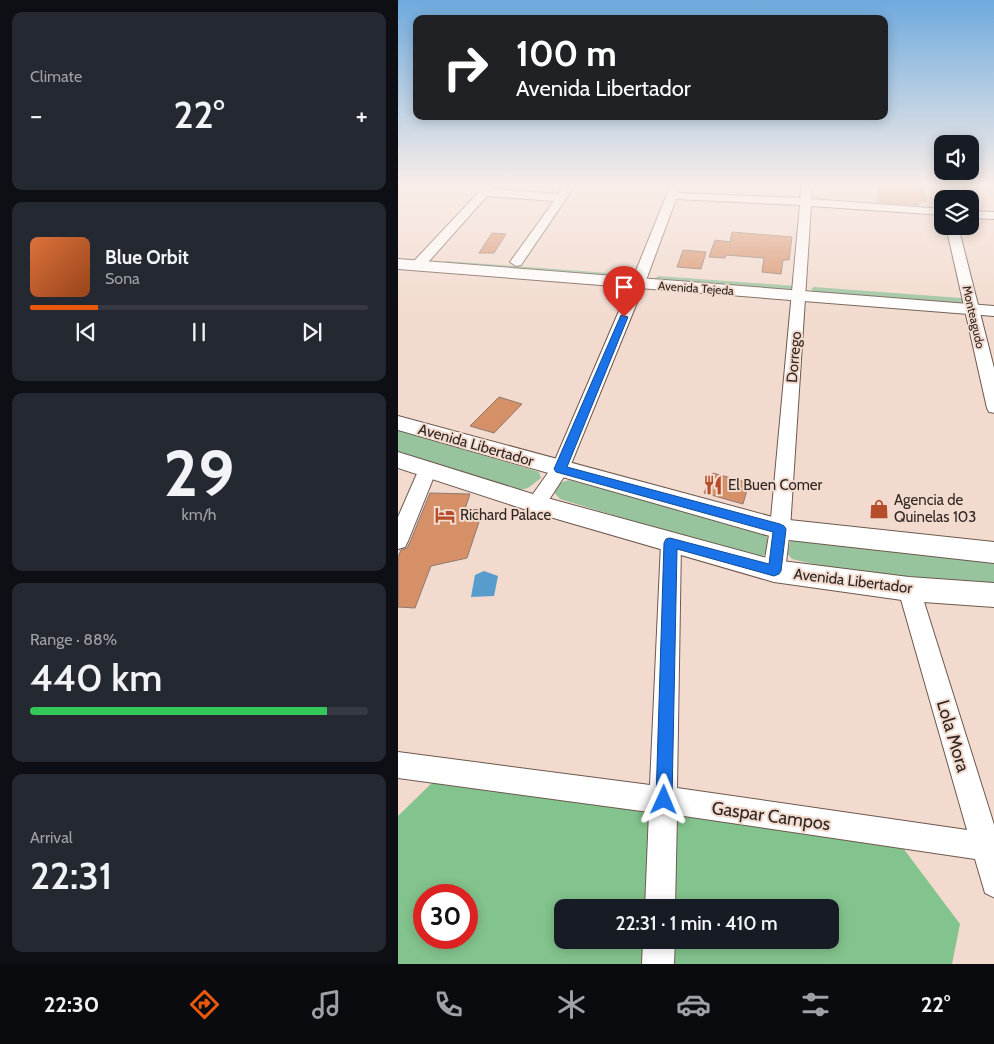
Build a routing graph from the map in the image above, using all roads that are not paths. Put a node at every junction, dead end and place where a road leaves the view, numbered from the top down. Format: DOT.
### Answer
graph roads {
  1 [pos="450,229"];
  2 [pos="540,229"];
  3 [pos="659,229"];
  4 [pos="803,229"];
  5 [pos="954,235"];
  6 [pos="398,253"];
  7 [pos="422,260"];
  8 [pos="516,262"];
  9 [pos="398,264"];
  10 [pos="640,277"];
  11 [pos="800,289"];
  12 [pos="994,297"];
  13 [pos="971,302"];
  14 [pos="994,311"];
  15 [pos="994,408"];
  16 [pos="398,423"];
  17 [pos="398,460"];
  18 [pos="428,469"];
  19 [pos="560,469"];
  20 [pos="536,504"];
  21 [pos="780,529"];
  22 [pos="398,541"];
  23 [pos="670,543"];
  24 [pos="994,553"];
  25 [pos="774,571"];
  26 [pos="909,589"];
  27 [pos="994,595"];
  28 [pos="398,765"];
  29 [pos="664,800"];
  30 [pos="990,847"];
  31 [pos="994,883"];
  32 [pos="660,899"];
  33 [pos="659,949"];
  34 [pos="658,964"];
  1 -- 7 [label="street"];
  2 -- 8 [label="street"];
  3 -- 10 [label="street"];
  4 -- 11 [label="street, Dorrego"];
  5 -- 13 [label="street, Monteagudo"];
  6 -- 7 [label="main road, Avenida Tejeda"];
  7 -- 8 [label="main road, Avenida Tejeda"];
  7 -- 9 [label="main road, Avenida Tejeda"];
  7 -- 10 [label="main road, Avenida Tejeda"];
  8 -- 10 [label="main road, Avenida Tejeda"];
  10 -- 11 [label="main road, Avenida Tejeda"];
  10 -- 19 [label="street"];
  11 -- 13 [label="main road, Avenida Tejeda"];
  11 -- 21 [label="street, Dorrego"];
  12 -- 13 [label="main road, Avenida Tejeda"];
  13 -- 14 [label="main road, Avenida Tejeda"];
  13 -- 15 [label="street, Monteagudo"];
  16 -- 19 [label="main road, Avenida Libertador"];
  17 -- 18 [label="main road, Avenida Libertador"];
  18 -- 20 [label="main road, Avenida Libertador"];
  18 -- 22 [label="street"];
  19 -- 20 [label="street"];
  19 -- 21 [label="main road, Avenida Libertador"];
  20 -- 23 [label="main road, Avenida Libertador"];
  21 -- 24 [label="main road, Avenida Libertador"];
  21 -- 25 [label="street"];
  23 -- 25 [label="main road, Avenida Libertador"];
  23 -- 29 [label="street"];
  25 -- 26 [label="main road, Avenida Libertador"];
  26 -- 27 [label="main road, Avenida Libertador"];
  26 -- 30 [label="street, Lola Mora"];
  28 -- 29 [label="street, Gaspar Campos"];
  29 -- 30 [label="street, Gaspar Campos"];
  29 -- 32 [label="street"];
  30 -- 31 [label="street, Lola Mora"];
  33 -- 34 [label="street"];
}
